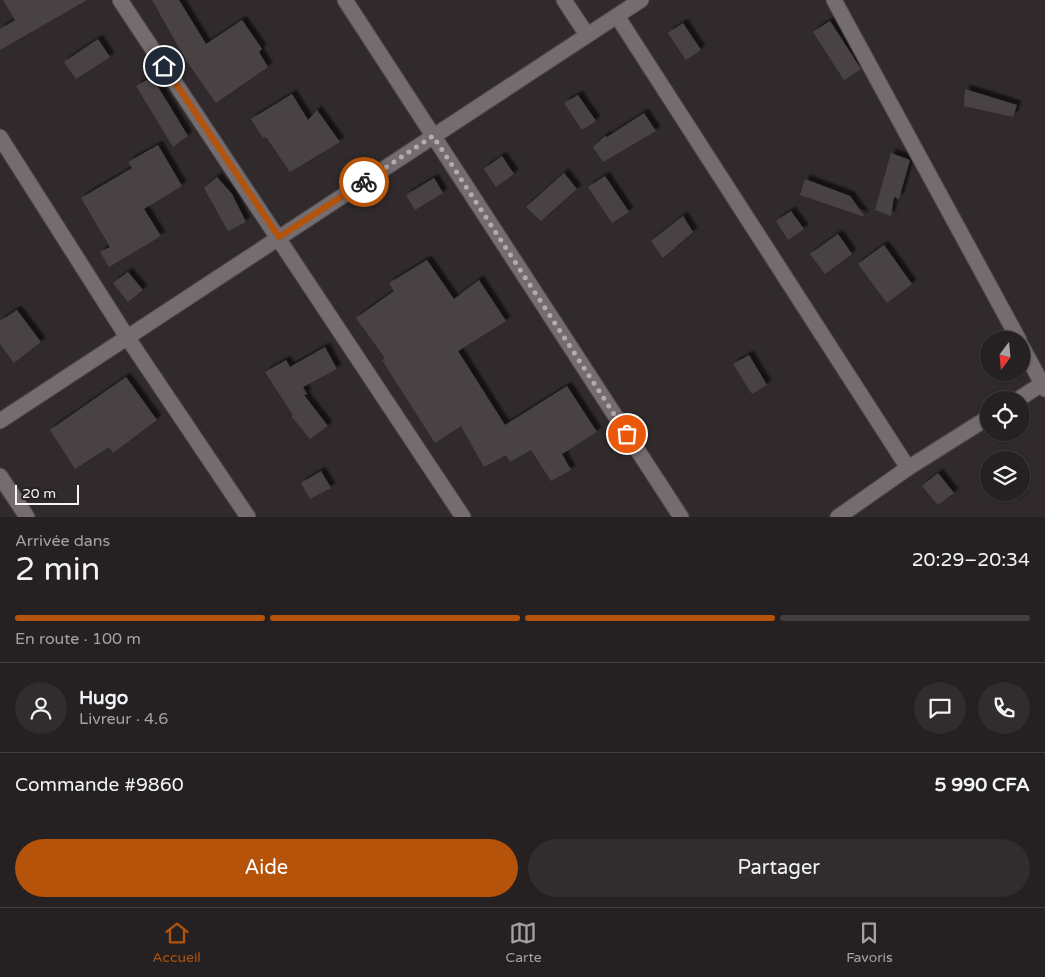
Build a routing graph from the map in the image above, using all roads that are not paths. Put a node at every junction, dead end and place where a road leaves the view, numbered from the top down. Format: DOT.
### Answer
graph roads {
  1 [pos="120,0"];
  2 [pos="345,0"];
  3 [pos="564,0"];
  4 [pos="641,0"];
  5 [pos="834,0"];
  6 [pos="617,16"];
  7 [pos="587,36"];
  8 [pos="433,136"];
  9 [pos="0,137"];
  10 [pos="279,237"];
  11 [pos="1014,331"];
  12 [pos="127,338"];
  13 [pos="1030,361"];
  14 [pos="1044,385"];
  15 [pos="1030,392"];
  16 [pos="0,421"];
  17 [pos="980,423"];
  18 [pos="908,468"];
  19 [pos="0,476"];
  20 [pos="27,517"];
  21 [pos="248,517"];
  22 [pos="463,517"];
  23 [pos="681,517"];
  24 [pos="838,517"];
  1 -- 10 [label="street"];
  2 -- 8 [label="street"];
  3 -- 7 [label="street"];
  4 -- 6 [label="street"];
  5 -- 11 [label="street"];
  6 -- 7 [label="street"];
  6 -- 18 [label="street"];
  7 -- 8 [label="street"];
  8 -- 10 [label="street"];
  8 -- 23 [label="street"];
  9 -- 12 [label="street"];
  10 -- 12 [label="street"];
  10 -- 22 [label="street"];
  12 -- 16 [label="street"];
  12 -- 21 [label="street"];
  13 -- 14 [label="street"];
  14 -- 15 [label="street"];
  17 -- 18 [label="street"];
  18 -- 24 [label="street"];
  19 -- 20 [label="street"];
}
